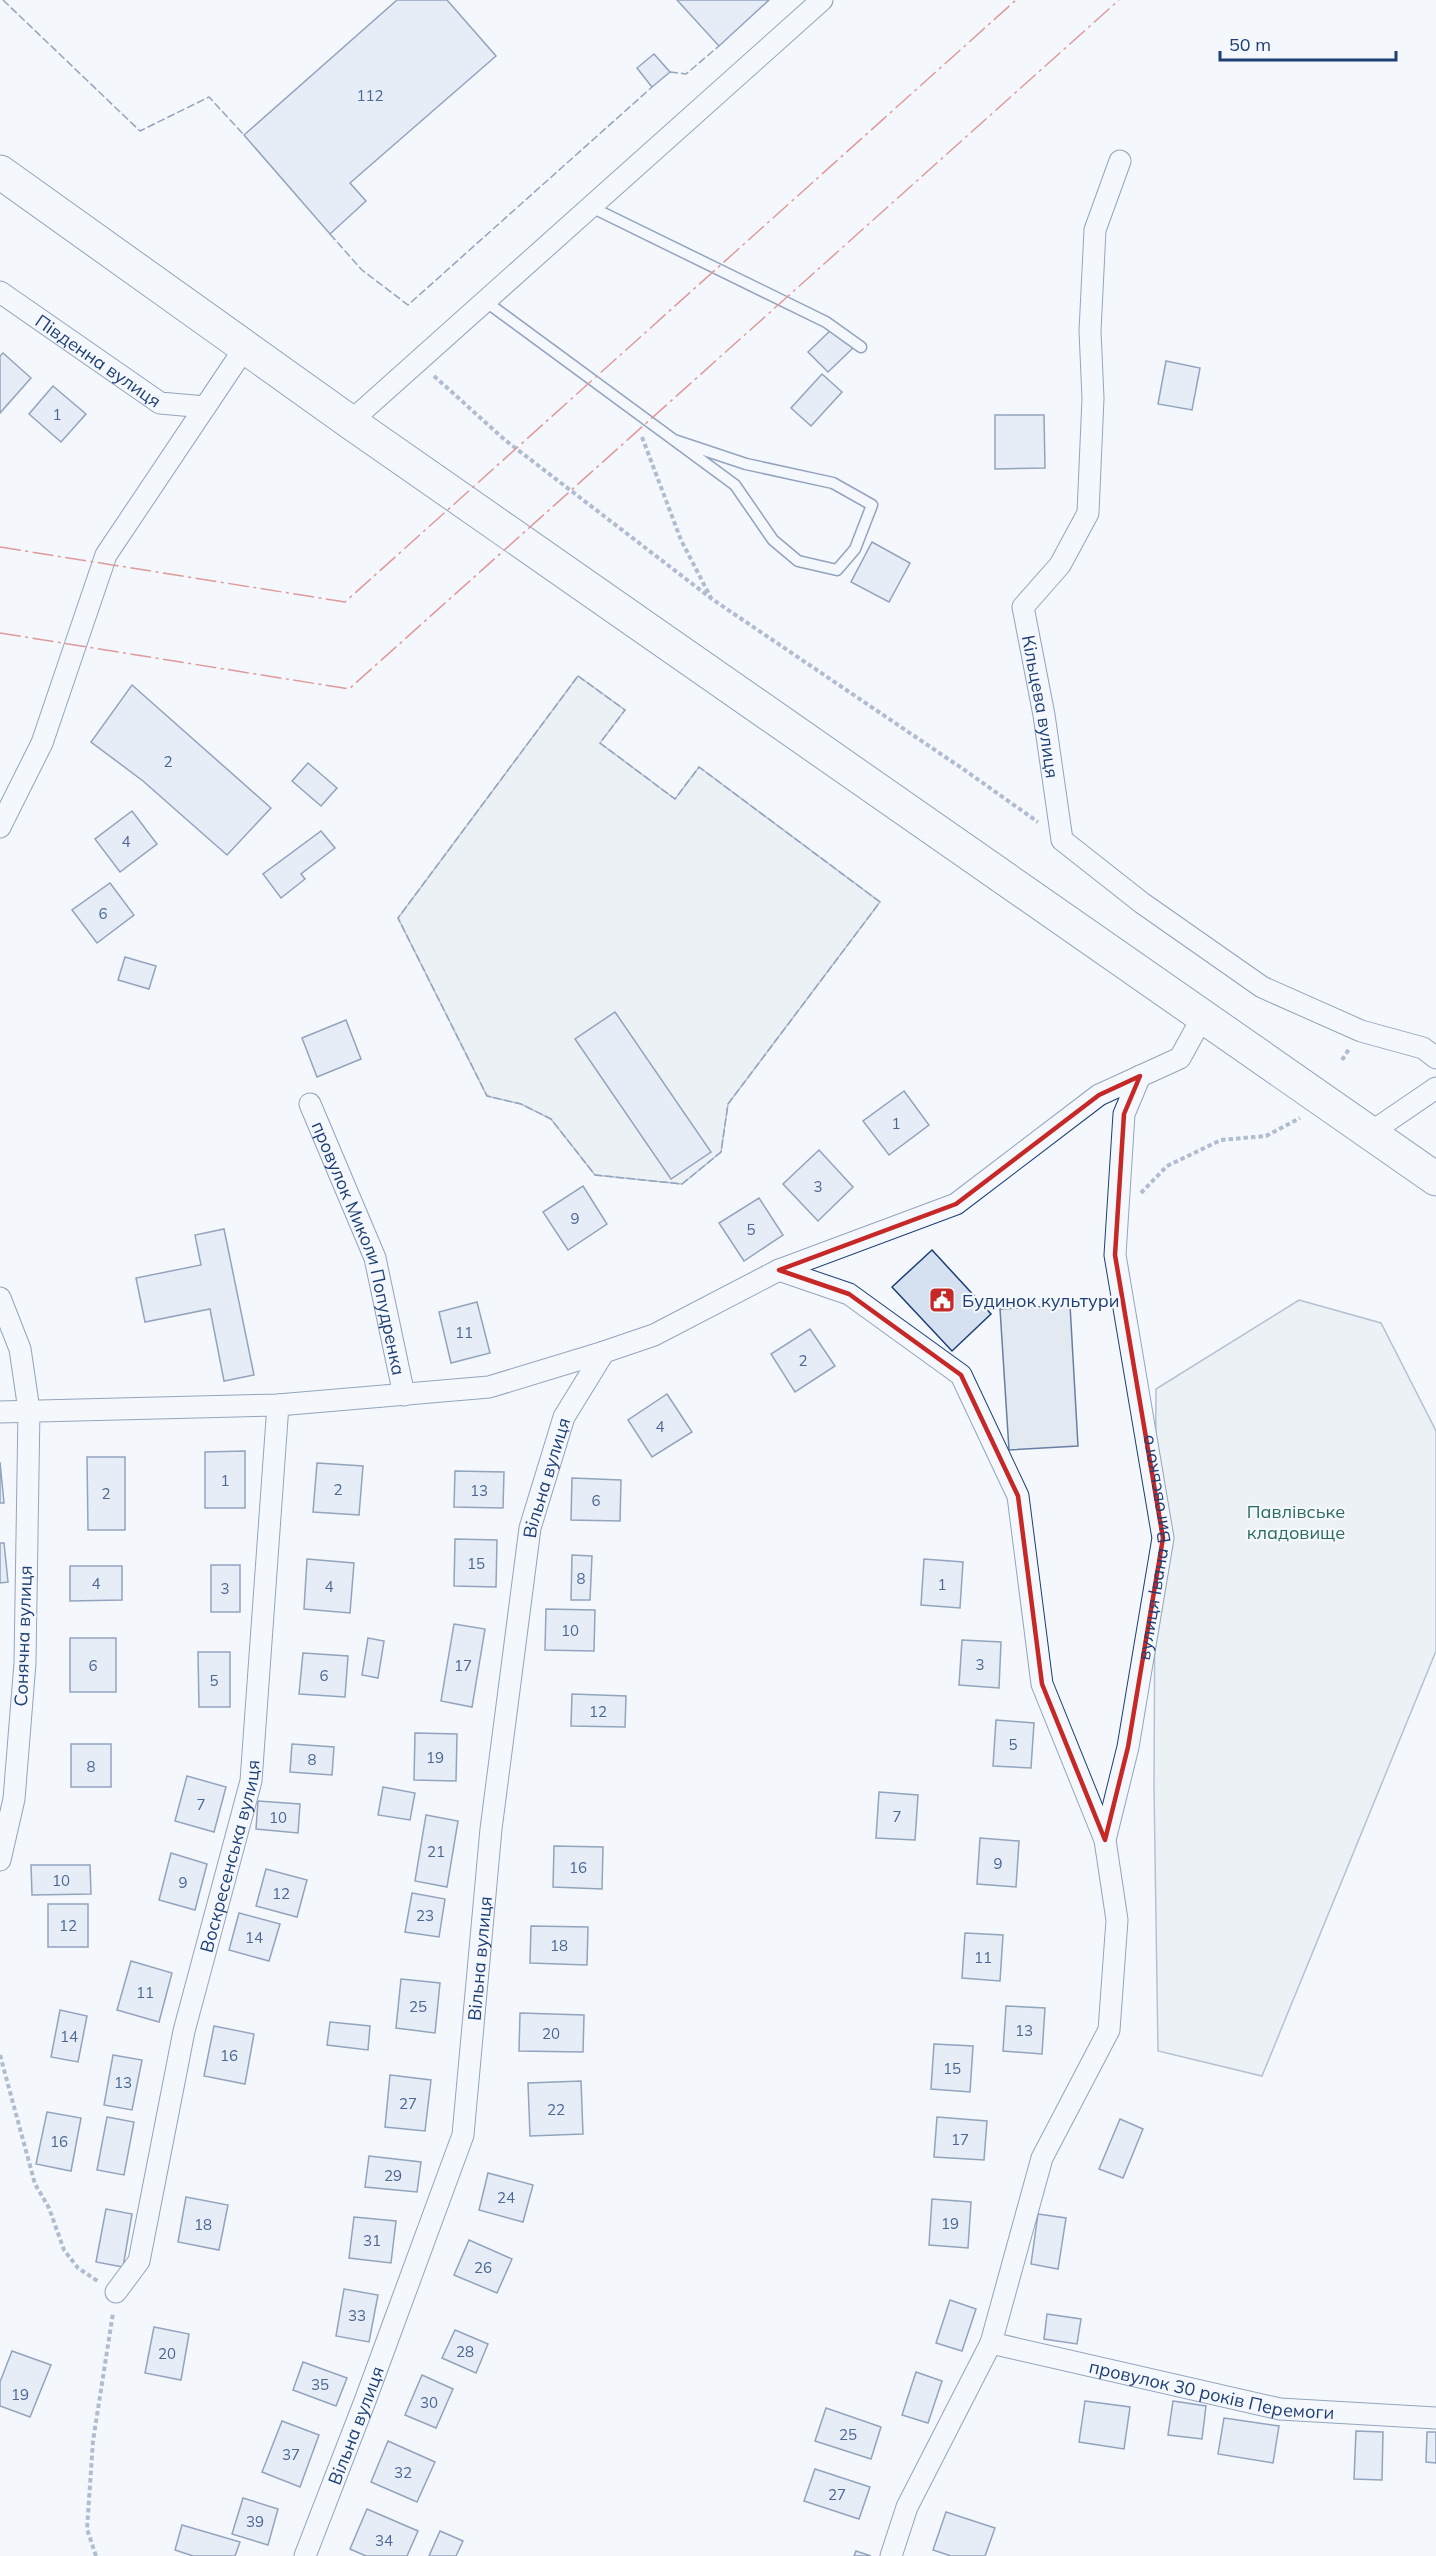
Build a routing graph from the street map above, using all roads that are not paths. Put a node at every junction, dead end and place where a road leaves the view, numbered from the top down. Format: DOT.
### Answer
graph roads {
  1 [pos="822,0"];
  2 [pos="1120,161"];
  3 [pos="0,172"];
  4 [pos="591,207"];
  5 [pos="0,292"];
  6 [pos="485,301"];
  7 [pos="246,346"];
  8 [pos="861,347"];
  9 [pos="205,406"];
  10 [pos="350,422"];
  11 [pos="674,440"];
  12 [pos="0,827"];
  13 [pos="1203,1017"];
  14 [pos="1436,1058"];
  15 [pos="1140,1076"];
  16 [pos="1436,1088"];
  17 [pos="310,1104"];
  18 [pos="1370,1133"];
  19 [pos="1436,1179"];
  20 [pos="780,1270"];
  21 [pos="0,1298"];
  22 [pos="604,1352"];
  23 [pos="404,1395"];
  24 [pos="278,1405"];
  25 [pos="29,1410"];
  26 [pos="0,1412"];
  27 [pos="1104,1840"];
  28 [pos="0,1860"];
  29 [pos="116,2292"];
  30 [pos="991,2343"];
  31 [pos="1436,2418"];
  32 [pos="305,2556"];
  33 [pos="891,2556"];
  1 -- 4 [label="street"];
  2 -- 14 [label="street, Кільцева вулиця"];
  3 -- 7 [label="main road"];
  4 -- 6 [label="street"];
  4 -- 8 [label="lane"];
  5 -- 9 [label="street, Південна вулиця"];
  6 -- 10 [label="street"];
  6 -- 11 [label="lane"];
  7 -- 9 [label="street"];
  7 -- 10 [label="main road"];
  9 -- 12 [label="street"];
  10 -- 13 [label="main road"];
  11 -- 11 [label="lane"];
  13 -- 15 [label="street"];
  13 -- 18 [label="main road"];
  15 -- 20 [label="street"];
  15 -- 27 [label="street, вулиця Івана Виговського"];
  16 -- 18 [label="street"];
  17 -- 23 [label="street, провулок Миколи Попудренка"];
  18 -- 19 [label="main road"];
  20 -- 22 [label="street"];
  20 -- 27 [label="street, вулиця Івана Виговського"];
  21 -- 25 [label="street, Сонячна вулиця"];
  22 -- 23 [label="street"];
  22 -- 32 [label="street, Вільна вулиця"];
  23 -- 24 [label="street"];
  24 -- 25 [label="street"];
  24 -- 29 [label="street, Воскресенська вулиця"];
  25 -- 26 [label="street"];
  25 -- 28 [label="street, Сонячна вулиця"];
  27 -- 30 [label="street, вулиця Івана Виговського"];
  30 -- 31 [label="street, провулок 30 років Перемоги"];
  30 -- 33 [label="street, вулиця Івана Виговського"];
}
